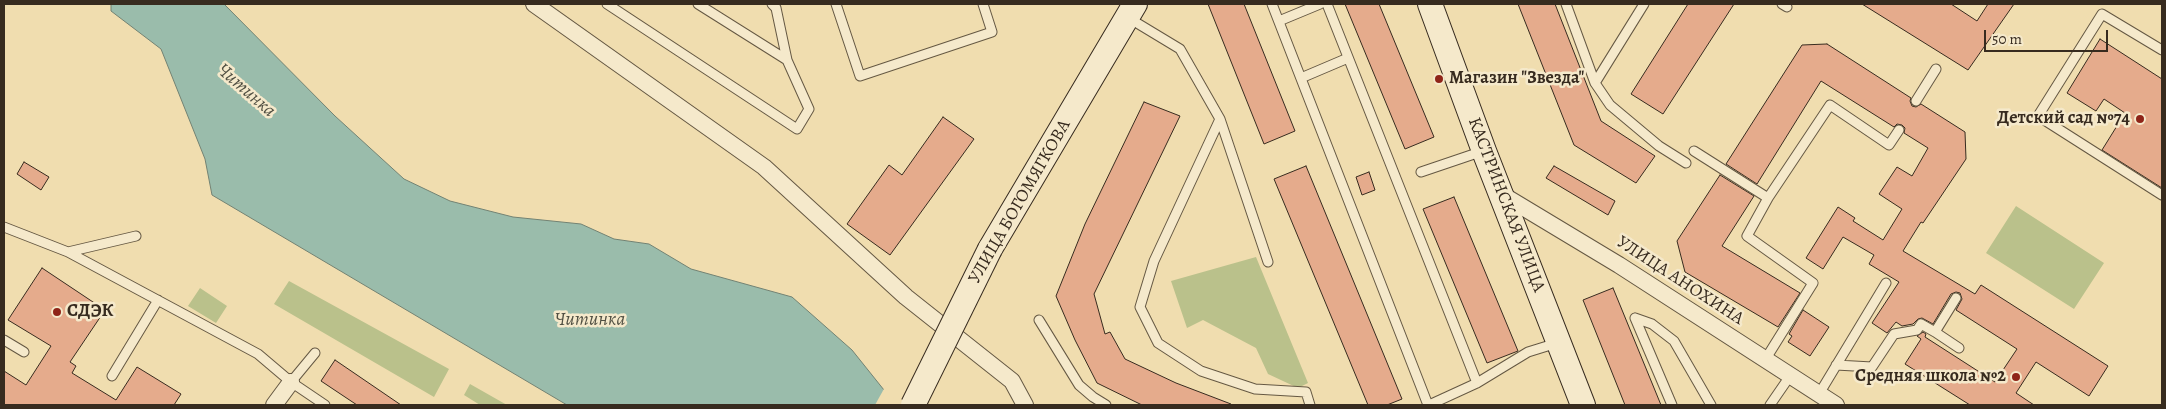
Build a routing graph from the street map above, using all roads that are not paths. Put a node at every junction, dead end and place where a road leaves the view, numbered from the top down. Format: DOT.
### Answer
graph roads {
  1 [pos="534,4"];
  2 [pos="607,4"];
  3 [pos="698,4"];
  4 [pos="772,4"];
  5 [pos="838,4"];
  6 [pos="983,4"];
  7 [pos="1272,4"];
  8 [pos="1320,4"];
  9 [pos="1327,4"];
  10 [pos="1430,4"];
  11 [pos="1566,4"];
  12 [pos="1644,4"];
  13 [pos="1131,10"];
  14 [pos="1279,21"];
  15 [pos="2162,50"];
  16 [pos="1348,58"];
  17 [pos="787,60"];
  18 [pos="1936,69"];
  19 [pos="1301,78"];
  20 [pos="1595,83"];
  21 [pos="1916,101"];
  22 [pos="1220,119"];
  23 [pos="1899,130"];
  24 [pos="1484,151"];
  25 [pos="1694,151"];
  26 [pos="1686,163"];
  27 [pos="1421,172"];
  28 [pos="1501,194"];
  29 [pos="2162,195"];
  30 [pos="1768,198"];
  31 [pos="4,227"];
  32 [pos="136,236"];
  33 [pos="68,252"];
  34 [pos="1268,262"];
  35 [pos="1886,283"];
  36 [pos="1956,298"];
  37 [pos="158,300"];
  38 [pos="1039,320"];
  39 [pos="1935,332"];
  40 [pos="4,340"];
  41 [pos="1560,343"];
  42 [pos="1959,348"];
  43 [pos="24,352"];
  44 [pos="315,353"];
  45 [pos="1765,360"];
  46 [pos="1836,365"];
  47 [pos="112,376"];
  48 [pos="1790,376"];
  49 [pos="291,382"];
  50 [pos="1477,384"];
  51 [pos="1819,394"];
  52 [pos="274,405"];
  53 [pos="325,405"];
  54 [pos="913,405"];
  55 [pos="1025,405"];
  56 [pos="1106,405"];
  57 [pos="1310,405"];
  58 [pos="1429,405"];
  59 [pos="1583,405"];
  60 [pos="1672,405"];
  61 [pos="1711,405"];
  62 [pos="1770,405"];
  63 [pos="1836,405"];
  1 -- 55 [label="street"];
  2 -- 17 [label="lane"];
  3 -- 17 [label="lane"];
  4 -- 17 [label="lane"];
  5 -- 6 [label="lane"];
  7 -- 14 [label="lane"];
  8 -- 14 [label="lane"];
  9 -- 16 [label="lane"];
  10 -- 24 [label="main road, КАСТРИНСКАЯ УЛИЦА"];
  11 -- 20 [label="lane"];
  12 -- 20 [label="lane"];
  13 -- 22 [label="lane"];
  13 -- 54 [label="main road, УЛИЦА БОГОМЯГКОВА, bridge"];
  14 -- 19 [label="lane"];
  15 -- 29 [label="lane"];
  16 -- 19 [label="lane"];
  16 -- 50 [label="lane"];
  18 -- 21 [label="lane"];
  19 -- 58 [label="lane"];
  20 -- 26 [label="lane"];
  22 -- 34 [label="lane"];
  22 -- 57 [label="lane"];
  23 -- 30 [label="lane"];
  24 -- 27 [label="lane"];
  24 -- 28 [label="main road, КАСТРИНСКАЯ УЛИЦА"];
  25 -- 30 [label="lane"];
  28 -- 41 [label="main road, КАСТРИНСКАЯ УЛИЦА"];
  28 -- 45 [label="street, УЛИЦА АНОХИНА"];
  30 -- 45 [label="lane"];
  31 -- 33 [label="lane"];
  32 -- 33 [label="lane"];
  33 -- 37 [label="lane"];
  35 -- 46 [label="lane"];
  36 -- 39 [label="lane"];
  37 -- 47 [label="lane"];
  37 -- 49 [label="lane"];
  38 -- 56 [label="lane"];
  39 -- 42 [label="lane"];
  39 -- 46 [label="lane"];
  40 -- 43 [label="lane"];
  41 -- 50 [label="lane"];
  41 -- 59 [label="main road, КАСТРИНСКАЯ УЛИЦА"];
  44 -- 49 [label="lane"];
  45 -- 48 [label="street, УЛИЦА АНОХИНА"];
  46 -- 51 [label="lane"];
  48 -- 51 [label="street, УЛИЦА АНОХИНА"];
  48 -- 62 [label="lane"];
  49 -- 52 [label="street"];
  49 -- 53 [label="lane"];
  50 -- 58 [label="lane"];
  51 -- 63 [label="street, УЛИЦА АНОХИНА"];
  60 -- 61 [label="lane"];
}
